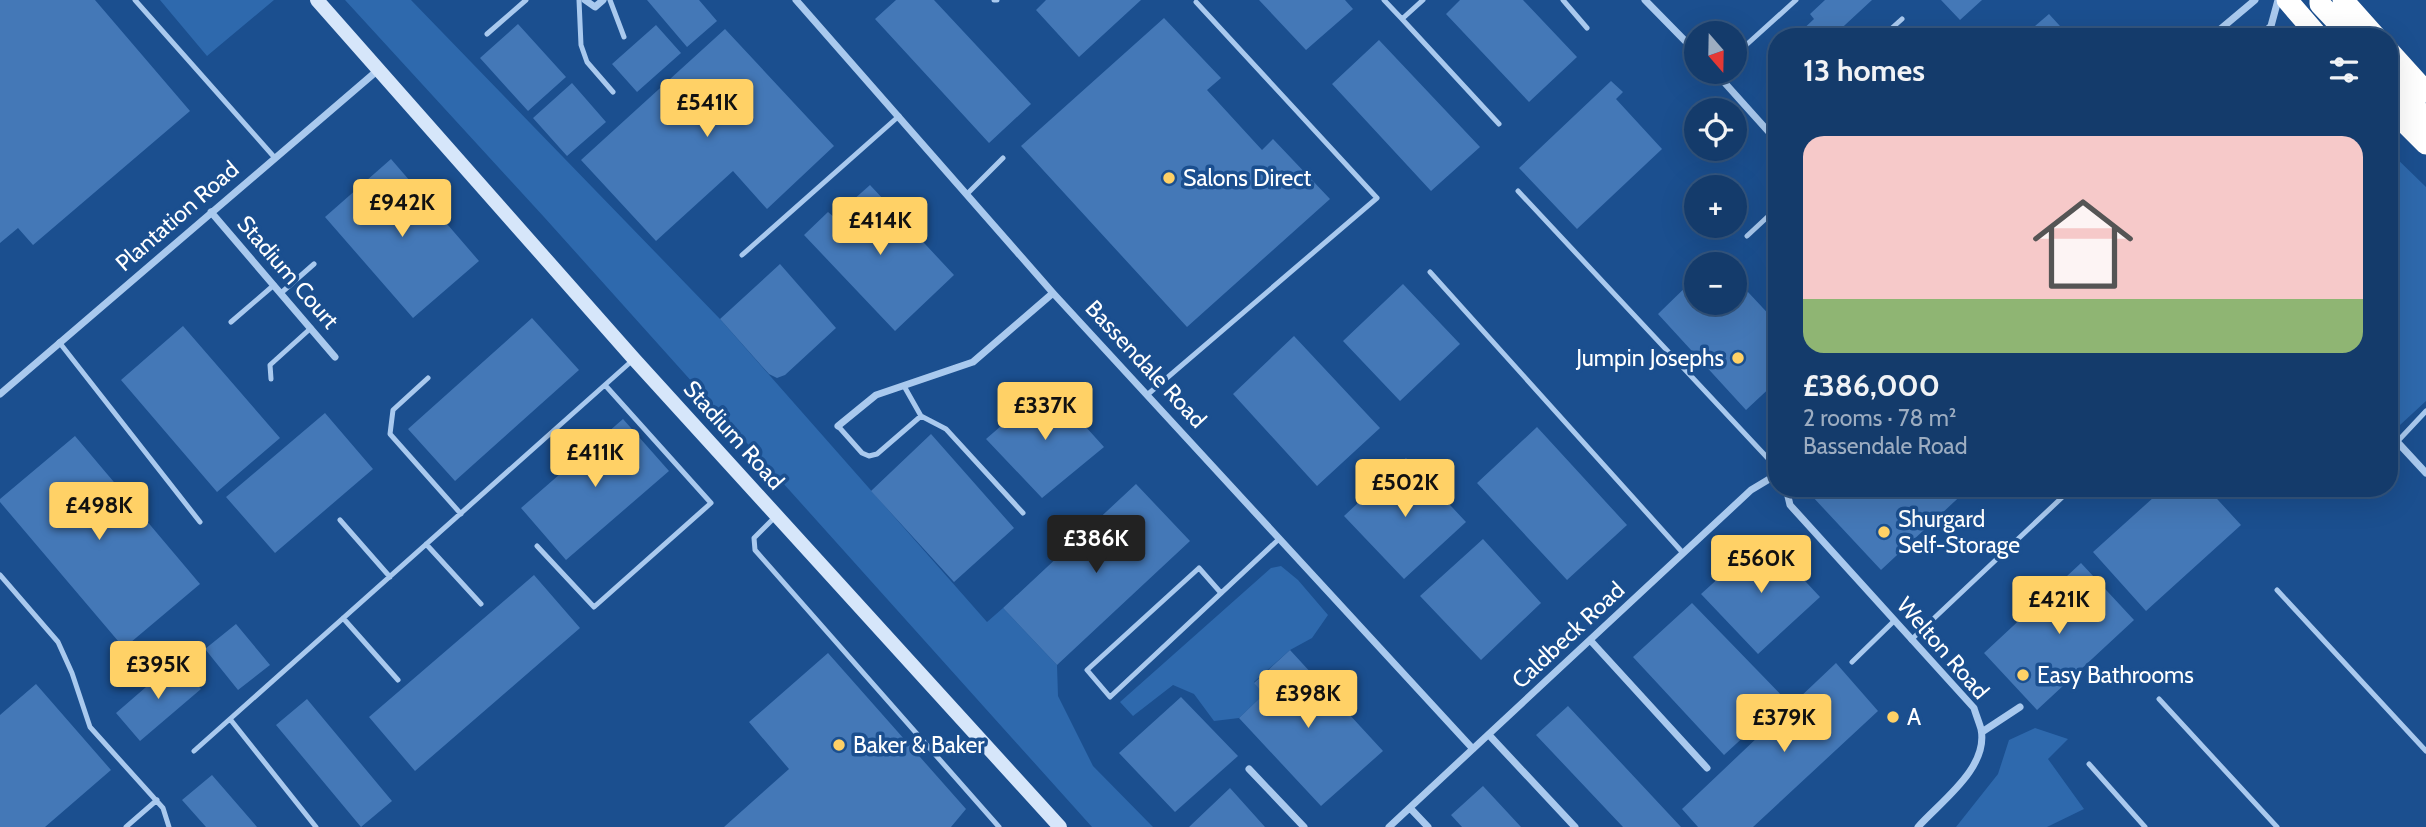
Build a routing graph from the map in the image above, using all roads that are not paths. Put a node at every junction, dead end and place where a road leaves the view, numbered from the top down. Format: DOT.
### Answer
graph roads {
  1 [pos="135,0"];
  2 [pos="317,0"];
  3 [pos="526,0"];
  4 [pos="579,0"];
  5 [pos="585,0"];
  6 [pos="603,0"];
  7 [pos="610,0"];
  8 [pos="1384,0"];
  9 [pos="1423,0"];
  10 [pos="1563,0"];
  11 [pos="1645,0"];
  12 [pos="1796,0"];
  13 [pos="2255,0"];
  14 [pos="2278,0"];
  15 [pos="2287,0"];
  16 [pos="2320,0"];
  17 [pos="2343,0"];
  18 [pos="802,2"];
  19 [pos="1196,2"];
  20 [pos="1402,19"];
  21 [pos="1902,19"];
  22 [pos="1587,28"];
  23 [pos="1892,28"];
  24 [pos="2222,28"];
  25 [pos="2269,28"];
  26 [pos="2311,28"];
  27 [pos="2343,28"];
  28 [pos="2368,28"];
  29 [pos="487,34"];
  30 [pos="624,37"];
  31 [pos="1684,40"];
  32 [pos="1747,44"];
  33 [pos="2398,61"];
  34 [pos="379,69"];
  35 [pos="1727,84"];
  36 [pos="2398,87"];
  37 [pos="613,92"];
  38 [pos="2426,92"];
  39 [pos="899,116"];
  40 [pos="2398,116"];
  41 [pos="1499,124"];
  42 [pos="2426,124"];
  43 [pos="1768,128"];
  44 [pos="2426,144"];
  45 [pos="275,158"];
  46 [pos="1003,158"];
  47 [pos="1518,191"];
  48 [pos="967,194"];
  49 [pos="211,212"];
  50 [pos="1768,216"];
  51 [pos="1747,236"];
  52 [pos="742,255"];
  53 [pos="314,264"];
  54 [pos="1430,272"];
  55 [pos="274,285"];
  56 [pos="281,293"];
  57 [pos="1053,293"];
  58 [pos="231,321"];
  59 [pos="311,328"];
  60 [pos="60,342"];
  61 [pos="335,357"];
  62 [pos="634,359"];
  63 [pos="428,378"];
  64 [pos="271,379"];
  65 [pos="605,385"];
  66 [pos="904,386"];
  67 [pos="0,394"];
  68 [pos="1147,395"];
  69 [pos="2426,411"];
  70 [pos="920,416"];
  71 [pos="838,426"];
  72 [pos="2398,441"];
  73 [pos="2398,443"];
  74 [pos="1768,458"];
  75 [pos="2426,473"];
  76 [pos="1768,480"];
  77 [pos="1788,497"];
  78 [pos="2062,497"];
  79 [pos="1023,513"];
  80 [pos="461,514"];
  81 [pos="776,516"];
  82 [pos="340,520"];
  83 [pos="200,522"];
  84 [pos="1279,538"];
  85 [pos="426,544"];
  86 [pos="537,546"];
  87 [pos="1684,553"];
  88 [pos="0,575"];
  89 [pos="390,577"];
  90 [pos="2277,590"];
  91 [pos="1221,593"];
  92 [pos="481,604"];
  93 [pos="343,618"];
  94 [pos="1894,621"];
  95 [pos="1590,640"];
  96 [pos="1911,640"];
  97 [pos="1852,662"];
  98 [pos="398,680"];
  99 [pos="2159,699"];
  100 [pos="2020,707"];
  101 [pos="230,719"];
  102 [pos="1982,732"];
  103 [pos="1489,735"];
  104 [pos="1473,749"];
  105 [pos="194,751"];
  106 [pos="2426,751"];
  107 [pos="2089,764"];
  108 [pos="1707,768"];
  109 [pos="1249,769"];
  110 [pos="157,800"];
  111 [pos="1410,808"];
  112 [pos="127,827"];
  113 [pos="169,827"];
  114 [pos="316,827"];
  115 [pos="999,827"];
  116 [pos="1060,827"];
  117 [pos="1304,827"];
  118 [pos="1389,827"];
  119 [pos="1428,827"];
  120 [pos="1575,827"];
  121 [pos="1918,827"];
  122 [pos="2146,827"];
  123 [pos="2277,827"];
  1 -- 45 [label="lane"];
  2 -- 34 [label="street, Stadium Road"];
  3 -- 29 [label="lane"];
  4 -- 37 [label="lane"];
  5 -- 6 [label="street"];
  7 -- 30 [label="lane"];
  8 -- 20 [label="lane"];
  9 -- 20 [label="lane"];
  10 -- 22 [label="lane"];
  11 -- 31 [label="street"];
  12 -- 32 [label="lane"];
  13 -- 24 [label="street"];
  14 -- 25 [label="street"];
  15 -- 26 [label="highway"];
  16 -- 27 [label="highway"];
  17 -- 28 [label="highway"];
  18 -- 39 [label="street, Bassendale Road"];
  19 -- 68 [label="lane"];
  20 -- 41 [label="lane"];
  21 -- 23 [label="lane"];
  33 -- 38 [label="highway"];
  34 -- 45 [label="street, Plantation Road"];
  34 -- 62 [label="street, Stadium Road"];
  35 -- 43 [label="street"];
  36 -- 42 [label="highway"];
  39 -- 48 [label="street, Bassendale Road"];
  39 -- 52 [label="lane"];
  40 -- 44 [label="highway"];
  45 -- 49 [label="street, Plantation Road"];
  46 -- 48 [label="lane"];
  47 -- 74 [label="lane"];
  48 -- 57 [label="street, Bassendale Road"];
  49 -- 55 [label="street, Stadium Court"];
  49 -- 60 [label="street, Plantation Road"];
  50 -- 51 [label="lane"];
  53 -- 56 [label="lane"];
  54 -- 87 [label="lane"];
  55 -- 56 [label="street, Stadium Court"];
  55 -- 58 [label="lane"];
  56 -- 59 [label="street, Stadium Court"];
  57 -- 66 [label="street"];
  57 -- 68 [label="street, Bassendale Road"];
  59 -- 61 [label="street, Stadium Court"];
  59 -- 64 [label="lane"];
  60 -- 67 [label="street, Plantation Road"];
  60 -- 83 [label="lane"];
  62 -- 65 [label="lane"];
  62 -- 81 [label="street, Stadium Road"];
  63 -- 80 [label="lane"];
  65 -- 80 [label="lane"];
  65 -- 86 [label="lane"];
  66 -- 70 [label="lane"];
  66 -- 71 [label="street"];
  68 -- 84 [label="street, Bassendale Road"];
  69 -- 72 [label="lane"];
  70 -- 71 [label="lane"];
  70 -- 79 [label="lane"];
  73 -- 75 [label="street"];
  76 -- 87 [label="street, Caldbeck Road"];
  77 -- 94 [label="street, Welton Road"];
  78 -- 96 [label="lane"];
  80 -- 85 [label="lane"];
  81 -- 115 [label="lane"];
  81 -- 116 [label="street, Stadium Road"];
  82 -- 89 [label="lane"];
  84 -- 91 [label="lane"];
  84 -- 104 [label="street, Bassendale Road"];
  85 -- 89 [label="lane"];
  85 -- 92 [label="lane"];
  87 -- 95 [label="street, Caldbeck Road"];
  88 -- 110 [label="lane"];
  89 -- 93 [label="lane"];
  90 -- 106 [label="lane"];
  91 -- 91 [label="lane"];
  93 -- 98 [label="lane"];
  93 -- 101 [label="lane"];
  94 -- 96 [label="street, Welton Road"];
  94 -- 97 [label="lane"];
  95 -- 103 [label="street, Caldbeck Road"];
  95 -- 108 [label="street"];
  96 -- 102 [label="street, Welton Road"];
  99 -- 123 [label="lane"];
  100 -- 102 [label="street"];
  101 -- 105 [label="lane"];
  101 -- 114 [label="lane"];
  102 -- 121 [label="street, Welton Road"];
  103 -- 104 [label="street, Caldbeck Road"];
  103 -- 120 [label="street"];
  104 -- 111 [label="street, Caldbeck Road"];
  107 -- 122 [label="lane"];
  109 -- 117 [label="street"];
  110 -- 112 [label="lane"];
  110 -- 113 [label="lane"];
  111 -- 118 [label="street, Caldbeck Road"];
  111 -- 119 [label="street"];
}
